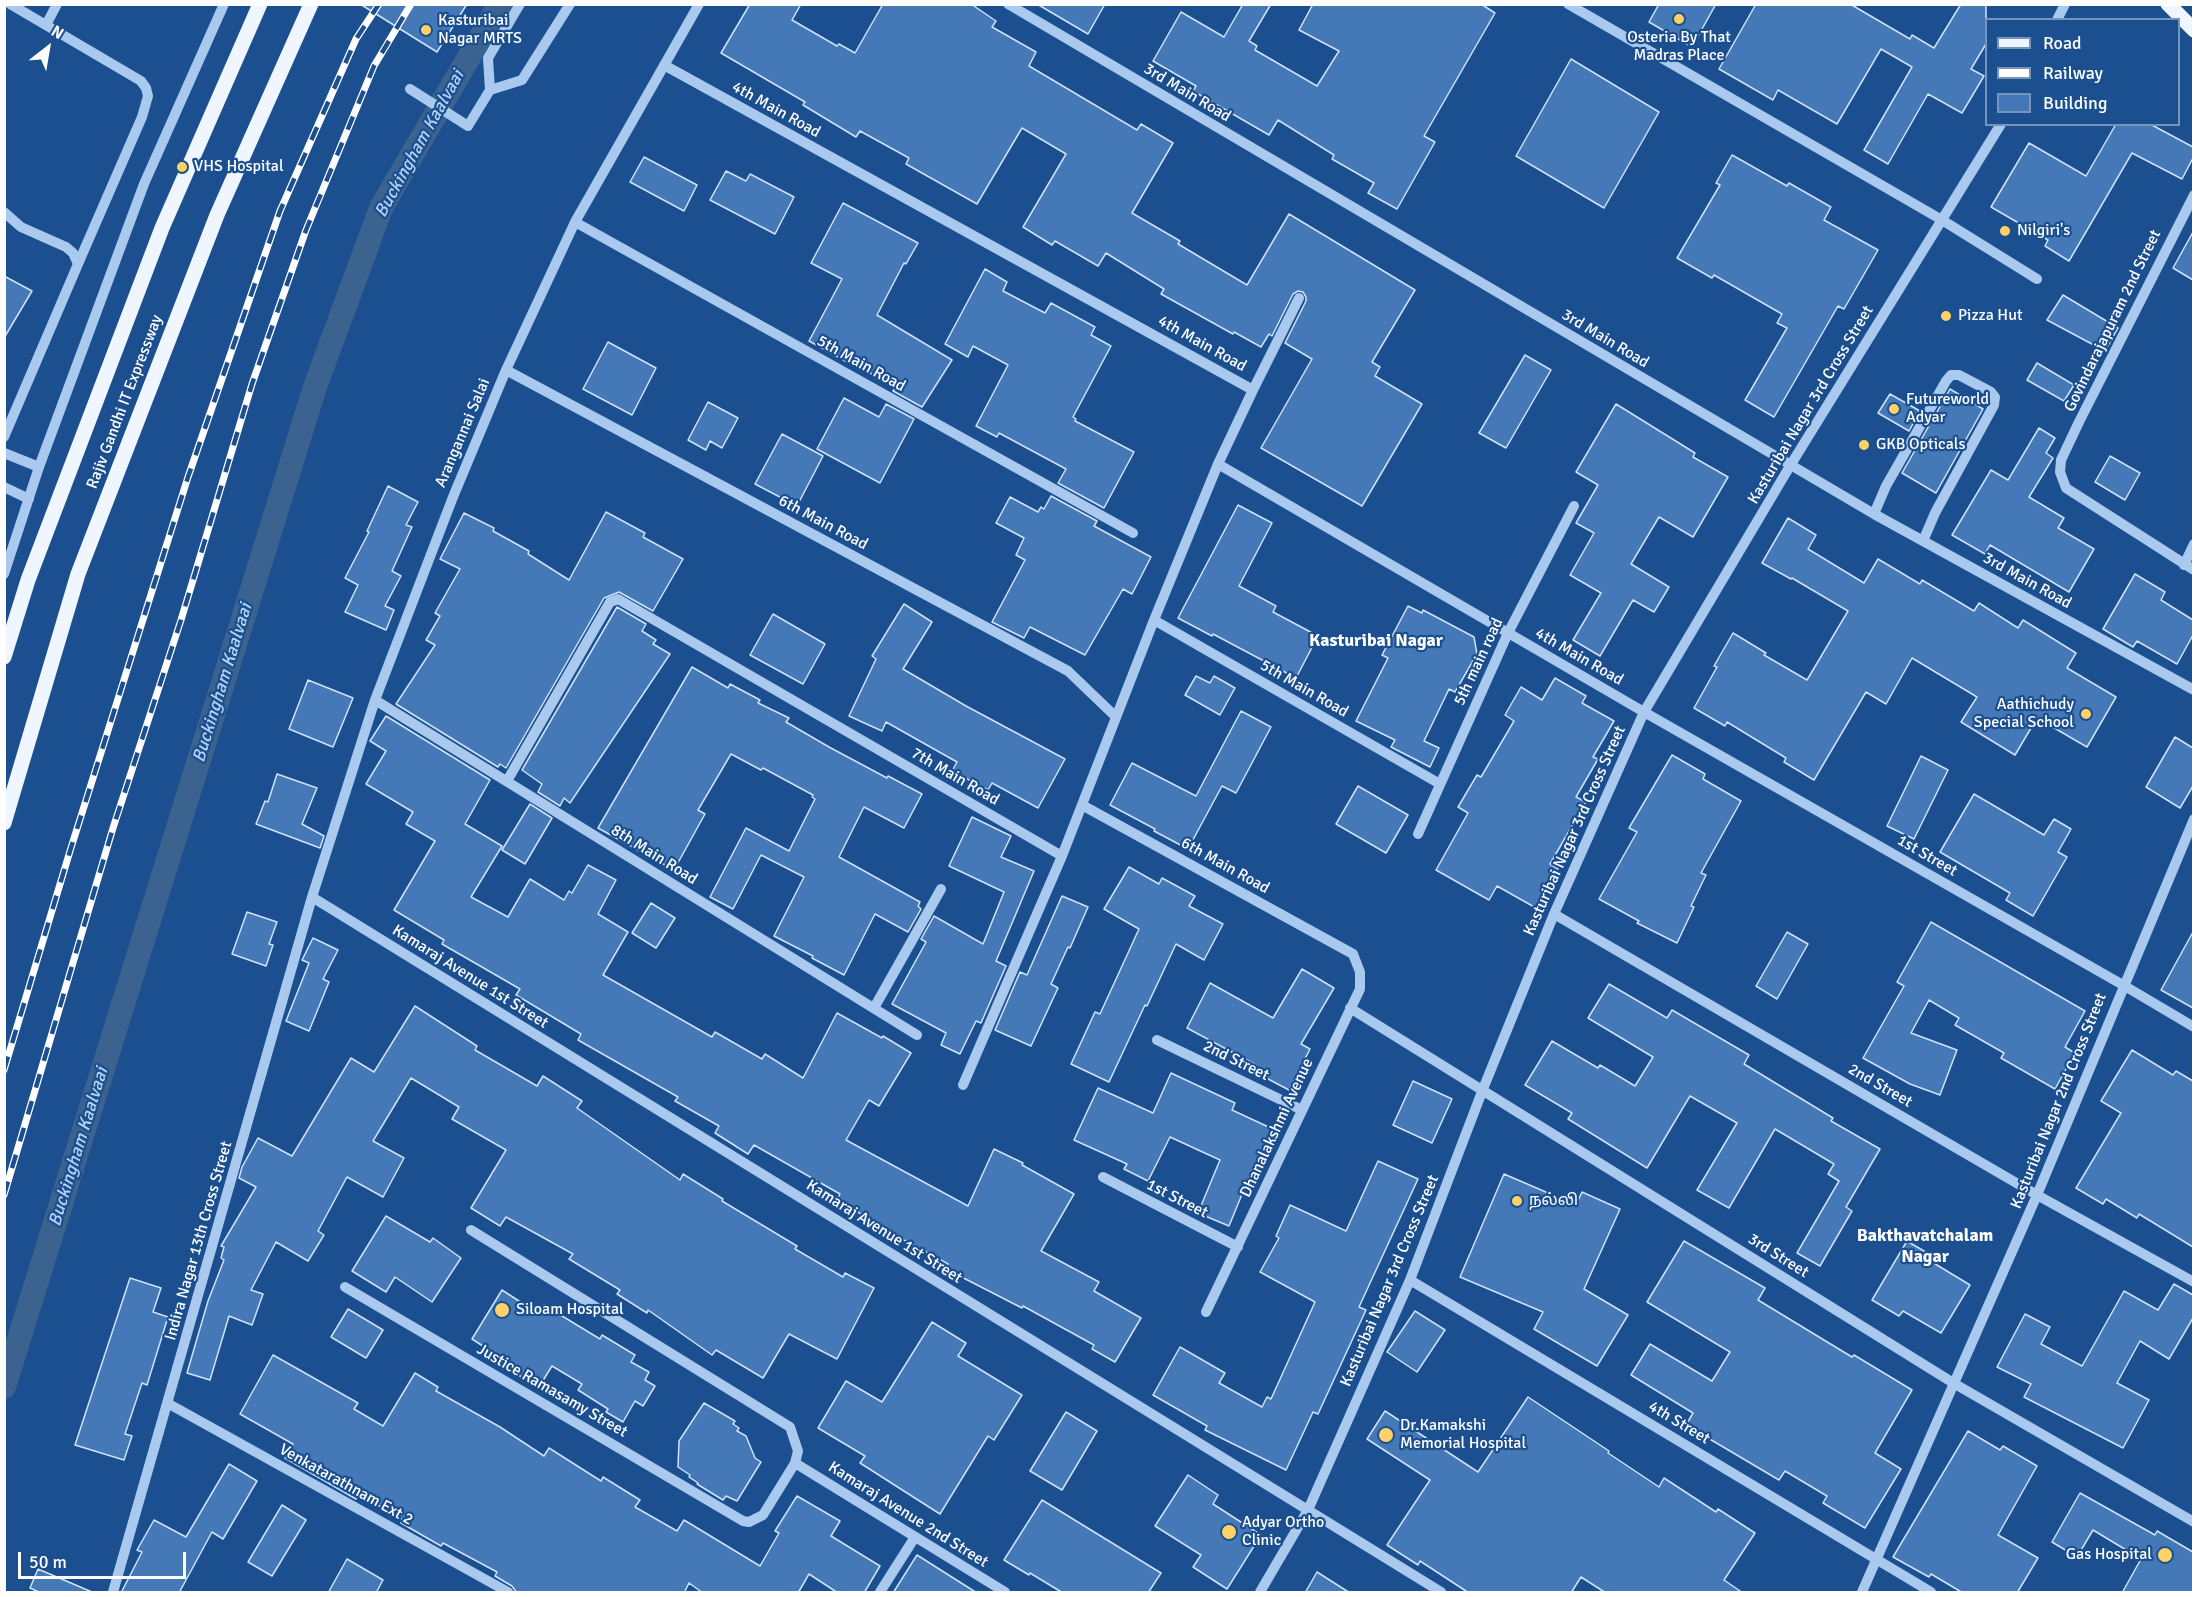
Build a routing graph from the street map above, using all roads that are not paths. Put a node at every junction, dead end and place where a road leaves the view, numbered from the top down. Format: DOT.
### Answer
graph roads {
  1 [pos="10,4"];
  2 [pos="57,4"];
  3 [pos="224,4"];
  4 [pos="260,4"];
  5 [pos="321,4"];
  6 [pos="520,4"];
  7 [pos="570,4"];
  8 [pos="699,4"];
  9 [pos="1008,4"];
  10 [pos="1568,4"];
  11 [pos="2066,4"];
  12 [pos="2168,4"];
  13 [pos="307,9"];
  14 [pos="2059,18"];
  15 [pos="46,25"];
  16 [pos="2193,30"];
  17 [pos="664,65"];
  18 [pos="410,89"];
  19 [pos="490,90"];
  20 [pos="2000,126"];
  21 [pos="2193,195"];
  22 [pos="4,212"];
  23 [pos="1942,220"];
  24 [pos="575,222"];
  25 [pos="78,264"];
  26 [pos="2037,279"];
  27 [pos="1299,298"];
  28 [pos="506,370"];
  29 [pos="1253,390"];
  30 [pos="4,437"];
  31 [pos="4,453"];
  32 [pos="1218,464"];
  33 [pos="1790,466"];
  34 [pos="39,467"];
  35 [pos="4,487"];
  36 [pos="29,499"];
  37 [pos="1574,506"];
  38 [pos="1874,514"];
  39 [pos="1133,533"];
  40 [pos="1923,541"];
  41 [pos="2193,544"];
  42 [pos="2189,568"];
  43 [pos="4,574"];
  44 [pos="1154,620"];
  45 [pos="1508,633"];
  46 [pos="4,657"];
  47 [pos="2193,690"];
  48 [pos="375,700"];
  49 [pos="1644,712"];
  50 [pos="1116,717"];
  51 [pos="507,781"];
  52 [pos="1440,784"];
  53 [pos="1082,805"];
  54 [pos="2193,819"];
  55 [pos="4,824"];
  56 [pos="1418,834"];
  57 [pos="2190,836"];
  58 [pos="1062,856"];
  59 [pos="941,889"];
  60 [pos="312,897"];
  61 [pos="1554,914"];
  62 [pos="1353,954"];
  63 [pos="2123,985"];
  64 [pos="874,1008"];
  65 [pos="1350,1008"];
  66 [pos="2193,1027"];
  67 [pos="917,1035"];
  68 [pos="1157,1040"];
  69 [pos="963,1085"];
  70 [pos="1483,1089"];
  71 [pos="1302,1110"];
  72 [pos="1103,1177"];
  73 [pos="2037,1195"];
  74 [pos="471,1230"];
  75 [pos="1238,1247"];
  76 [pos="1410,1280"];
  77 [pos="2193,1282"];
  78 [pos="345,1287"];
  79 [pos="1206,1312"];
  80 [pos="1955,1384"];
  81 [pos="169,1404"];
  82 [pos="795,1463"];
  83 [pos="1308,1510"];
  84 [pos="2193,1522"];
  85 [pos="915,1538"];
  86 [pos="1877,1560"];
  87 [pos="113,1593"];
  88 [pos="508,1593"];
  89 [pos="880,1593"];
  90 [pos="1005,1593"];
  91 [pos="1260,1593"];
  92 [pos="1441,1593"];
  93 [pos="1862,1593"];
  94 [pos="1931,1593"];
  1 -- 15 [label="street"];
  2 -- 15 [label="street"];
  3 -- 34 [label="street"];
  4 -- 46 [label="main road, Rajiv Gandhi IT Expressway"];
  5 -- 13 [label="street"];
  6 -- 19 [label="street"];
  7 -- 19 [label="street"];
  8 -- 17 [label="street, Arangannai Salai"];
  9 -- 33 [label="street, 3rd Main Road"];
  10 -- 23 [label="street"];
  11 -- 14 [label="street"];
  12 -- 16 [label="main road"];
  13 -- 55 [label="main road, Rajiv Gandhi IT Expressway"];
  15 -- 25 [label="street"];
  17 -- 24 [label="street, Arangannai Salai"];
  17 -- 29 [label="street, 4th Main Road"];
  18 -- 19 [label="street"];
  20 -- 23 [label="street, Kasturibai Nagar 3rd Cross Street"];
  21 -- 42 [label="street, Govindarajapuram 2nd Street"];
  22 -- 25 [label="street"];
  23 -- 26 [label="street"];
  23 -- 33 [label="street, Kasturibai Nagar 3rd Cross Street"];
  24 -- 28 [label="street, Arangannai Salai"];
  24 -- 39 [label="street, 5th Main Road"];
  25 -- 30 [label="street"];
  27 -- 29 [label="street"];
  28 -- 48 [label="street, Arangannai Salai"];
  28 -- 50 [label="street, 6th Main Road"];
  29 -- 32 [label="street, 4th Main Road"];
  31 -- 34 [label="street"];
  32 -- 44 [label="street"];
  32 -- 45 [label="street, 4th Main Road"];
  33 -- 38 [label="street, 3rd Main Road"];
  33 -- 49 [label="street, Kasturibai Nagar 3rd Cross Street"];
  34 -- 36 [label="street"];
  35 -- 36 [label="street"];
  36 -- 43 [label="street"];
  37 -- 45 [label="street, 5th main road"];
  38 -- 40 [label="street, 3rd Main Road"];
  38 -- 40 [label="street"];
  40 -- 47 [label="street, 3rd Main Road"];
  41 -- 42 [label="street"];
  44 -- 50 [label="street"];
  44 -- 52 [label="street, 5th Main Road"];
  45 -- 49 [label="street, 4th Main Road"];
  45 -- 52 [label="street, 5th main road"];
  48 -- 51 [label="street, 8th Main Road"];
  48 -- 60 [label="street, Arangannai Salai"];
  49 -- 61 [label="street, Kasturibai Nagar 3rd Cross Street"];
  49 -- 63 [label="street, 1st Street"];
  50 -- 53 [label="street"];
  51 -- 58 [label="street, 7th Main Road"];
  51 -- 64 [label="street, 8th Main Road"];
  52 -- 56 [label="street, 5th main road"];
  53 -- 58 [label="street"];
  53 -- 62 [label="street, 6th Main Road"];
  54 -- 57 [label="street, Kasturibai Nagar 2nd Cross Street"];
  57 -- 63 [label="street, Kasturibai Nagar 2nd Cross Street"];
  58 -- 69 [label="street"];
  59 -- 64 [label="street"];
  60 -- 81 [label="street, Indira Nagar 13th Cross Street"];
  60 -- 83 [label="street, Kamaraj Avenue 1st Street"];
  61 -- 70 [label="street, Kasturibai Nagar 3rd Cross Street"];
  61 -- 73 [label="street, 2nd Street"];
  62 -- 65 [label="street, Dhanalakshmi Avenue"];
  63 -- 66 [label="street, 1st Street"];
  63 -- 73 [label="street, Kasturibai Nagar 2nd Cross Street"];
  64 -- 67 [label="street, 8th Main Road"];
  65 -- 70 [label="street, 3rd Street"];
  65 -- 71 [label="street, Dhanalakshmi Avenue"];
  68 -- 71 [label="street, 2nd Street"];
  70 -- 76 [label="street, Kasturibai Nagar 3rd Cross Street"];
  70 -- 80 [label="street, 3rd Street"];
  71 -- 75 [label="street, Dhanalakshmi Avenue"];
  72 -- 75 [label="street, 1st Street"];
  73 -- 77 [label="street, 2nd Street"];
  73 -- 80 [label="street, Kasturibai Nagar 2nd Cross Street"];
  74 -- 82 [label="street"];
  75 -- 79 [label="street, Dhanalakshmi Avenue"];
  76 -- 83 [label="street, Kasturibai Nagar 3rd Cross Street"];
  76 -- 86 [label="street, 4th Street"];
  78 -- 82 [label="street, Justice Ramasamy Street"];
  80 -- 84 [label="street, 3rd Street"];
  80 -- 86 [label="street, Kasturibai Nagar 2nd Cross Street"];
  81 -- 87 [label="street, Indira Nagar 13th Cross Street"];
  81 -- 88 [label="street, Venkatarathnam Ext 2"];
  82 -- 85 [label="street, Kamaraj Avenue 2nd Street"];
  83 -- 91 [label="street, Kasturibai Nagar 3rd Cross Street"];
  83 -- 92 [label="street, Kamaraj Avenue 1st Street"];
  85 -- 89 [label="street"];
  85 -- 90 [label="street, Kamaraj Avenue 2nd Street"];
  86 -- 93 [label="street, Kasturibai Nagar 2nd Cross Street"];
  86 -- 94 [label="street, 4th Street"];
}
